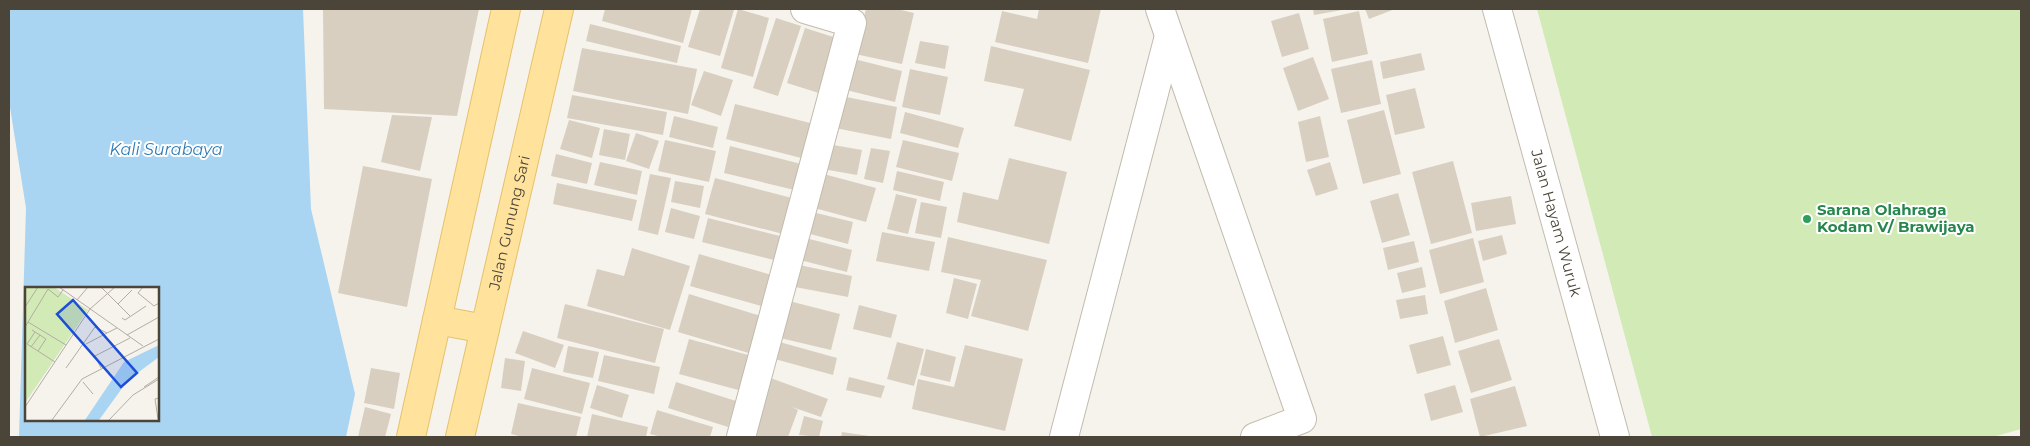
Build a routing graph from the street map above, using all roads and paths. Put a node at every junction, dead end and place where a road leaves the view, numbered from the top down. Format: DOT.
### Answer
graph roads {
  1 [pos="506,9"];
  2 [pos="559,9"];
  3 [pos="805,9"];
  4 [pos="1160,9"];
  5 [pos="1497,9"];
  6 [pos="1169,36"];
  7 [pos="437,320"];
  8 [pos="485,329"];
  9 [pos="411,437"];
  10 [pos="460,437"];
  11 [pos="741,437"];
  12 [pos="1064,437"];
  13 [pos="1255,437"];
  14 [pos="1615,437"];
  1 -- 7 [label="main road"];
  2 -- 8 [label="main road, Jalan Gunung Sari"];
  3 -- 11 [label="street"];
  4 -- 6 [label="street"];
  5 -- 14 [label="street, Jalan Hayam Wuruk"];
  6 -- 12 [label="street"];
  6 -- 13 [label="street"];
  7 -- 8 [label="main road"];
  7 -- 9 [label="main road"];
  8 -- 10 [label="main road, Jalan Gunung Sari"];
}
